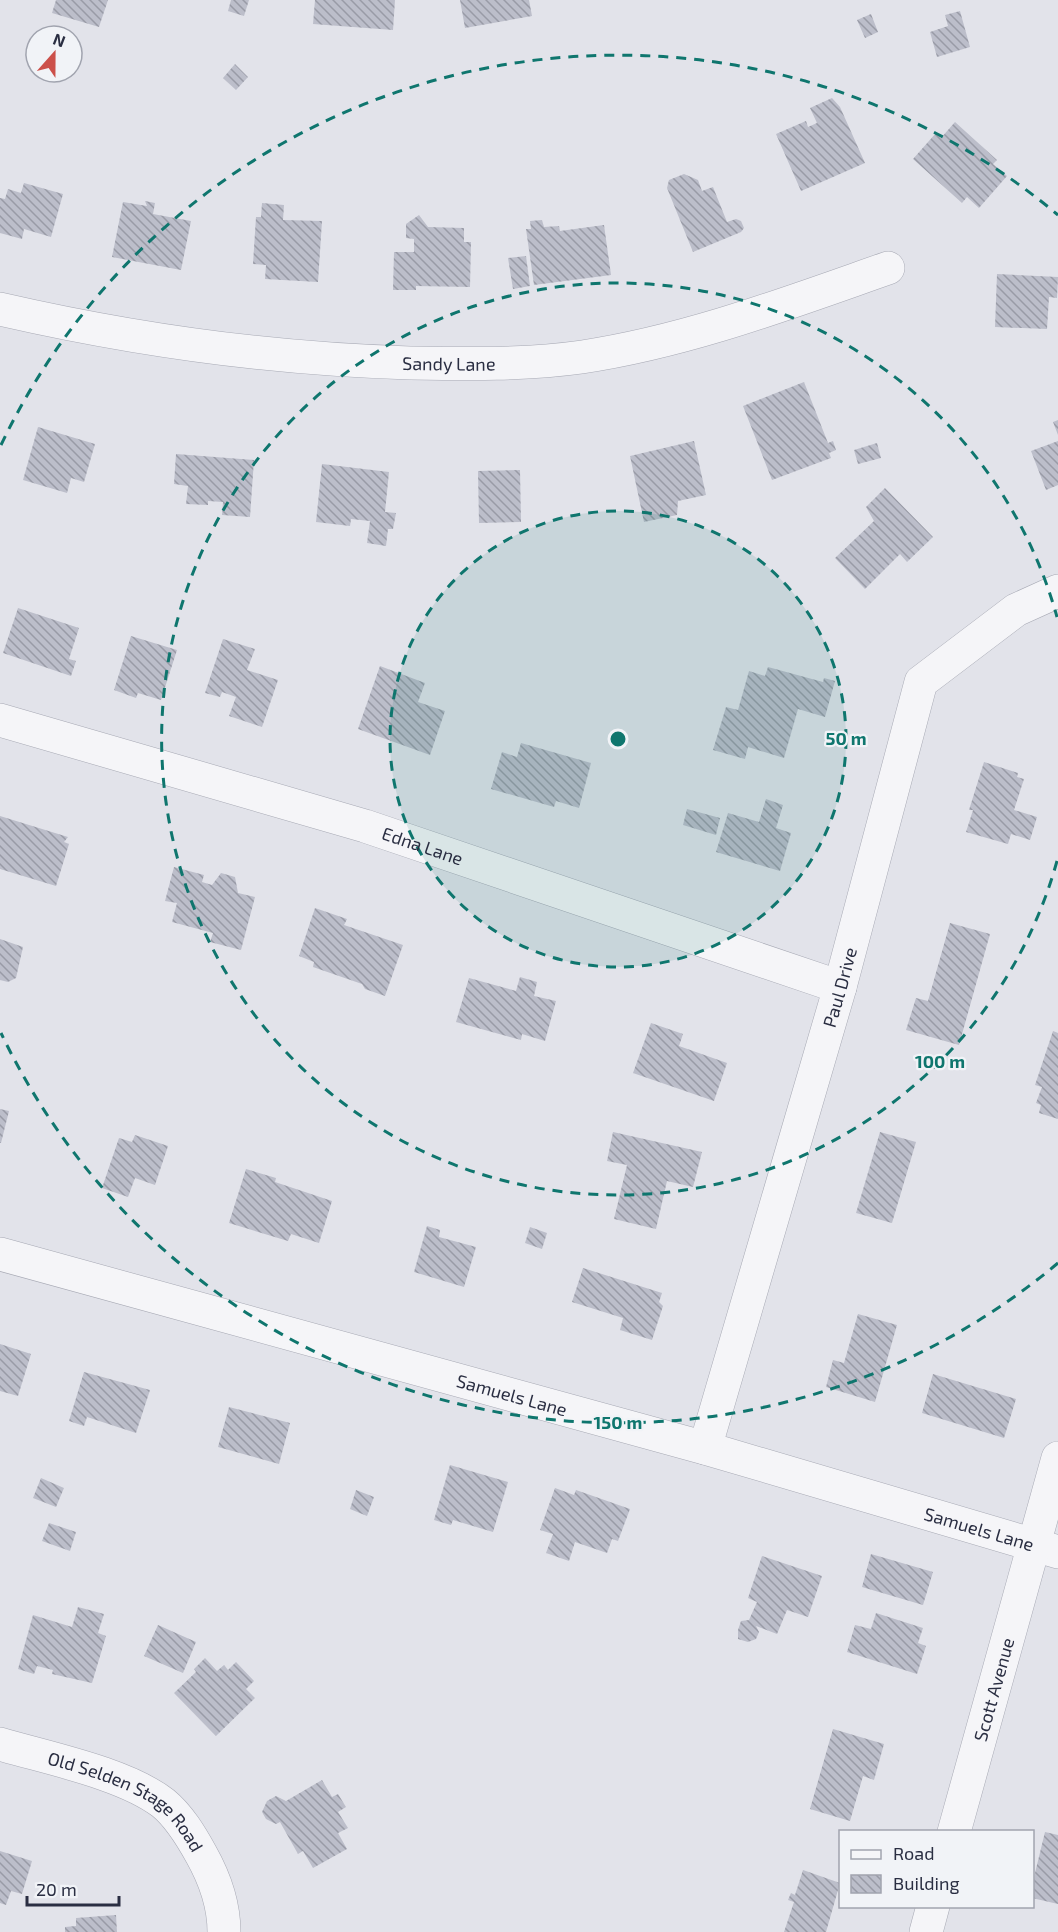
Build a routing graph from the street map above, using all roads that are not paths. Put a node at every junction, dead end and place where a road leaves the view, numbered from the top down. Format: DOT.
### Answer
graph roads {
  1 [pos="888,268"];
  2 [pos="0,309"];
  3 [pos="1058,591"];
  4 [pos="0,720"];
  5 [pos="840,987"];
  6 [pos="0,1254"];
  7 [pos="705,1448"];
  8 [pos="1058,1458"];
  9 [pos="1046,1549"];
  10 [pos="0,1744"];
  11 [pos="955,1830"];
  12 [pos="932,1908"];
  13 [pos="225,1932"];
  14 [pos="926,1932"];
  1 -- 2 [label="street, Sandy Lane"];
  3 -- 5 [label="street, Paul Drive"];
  4 -- 5 [label="street, Edna Lane"];
  5 -- 7 [label="street, Paul Drive"];
  6 -- 7 [label="street, Samuels Lane"];
  7 -- 9 [label="street, Samuels Lane"];
  8 -- 9 [label="street, Scott Avenue"];
  9 -- 11 [label="street, Scott Avenue"];
  10 -- 13 [label="street, Old Selden Stage Road"];
  12 -- 14 [label="street"];
}
